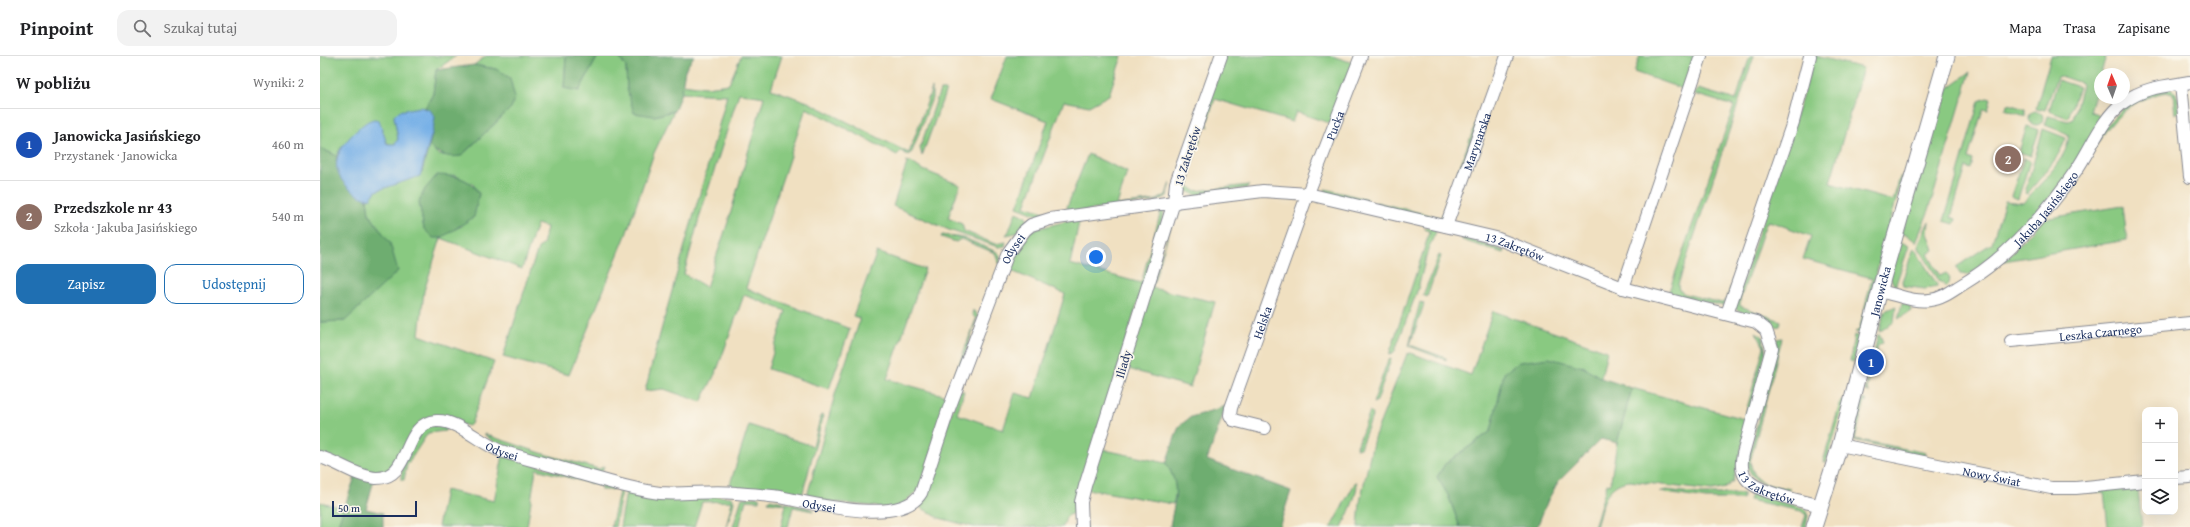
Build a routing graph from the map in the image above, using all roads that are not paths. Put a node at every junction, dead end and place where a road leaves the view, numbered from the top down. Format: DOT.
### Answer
graph roads {
  1 [pos="1221,56"];
  2 [pos="1360,56"];
  3 [pos="1507,56"];
  4 [pos="1701,56"];
  5 [pos="1810,56"];
  6 [pos="1947,56"];
  7 [pos="2185,83"];
  8 [pos="2190,177"];
  9 [pos="1308,194"];
  10 [pos="1174,202"];
  11 [pos="1446,226"];
  12 [pos="1623,288"];
  13 [pos="1879,291"];
  14 [pos="1727,314"];
  15 [pos="2190,323"];
  16 [pos="2011,341"];
  17 [pos="1265,428"];
  18 [pos="1840,445"];
  19 [pos="320,457"];
  20 [pos="2190,477"];
  21 [pos="2178,478"];
  22 [pos="2142,481"];
  23 [pos="1821,506"];
  24 [pos="1082,527"];
  25 [pos="1814,527"];
  1 -- 10 [label="street, 13 Zakrętów"];
  2 -- 9 [label="street, Pucka"];
  3 -- 11 [label="street, Marynarska"];
  4 -- 12 [label="street"];
  5 -- 14 [label="street"];
  6 -- 13 [label="street, Janowicka"];
  7 -- 8 [label="street"];
  7 -- 13 [label="street, Jakuba Jasińskiego"];
  9 -- 10 [label="street, 13 Zakrętów"];
  9 -- 11 [label="street, 13 Zakrętów"];
  9 -- 17 [label="street, Helska"];
  10 -- 19 [label="street, Odysei"];
  10 -- 24 [label="street, Iliady"];
  11 -- 12 [label="street, 13 Zakrętów"];
  12 -- 14 [label="street, 13 Zakrętów"];
  13 -- 18 [label="street, Janowicka"];
  14 -- 23 [label="street, 13 Zakrętów"];
  15 -- 16 [label="street, Leszka Czarnego"];
  18 -- 22 [label="street, Nowy Świat"];
  18 -- 23 [label="street, Janowicka"];
  20 -- 21 [label="street"];
  23 -- 25 [label="street, Janowicka"];
}
